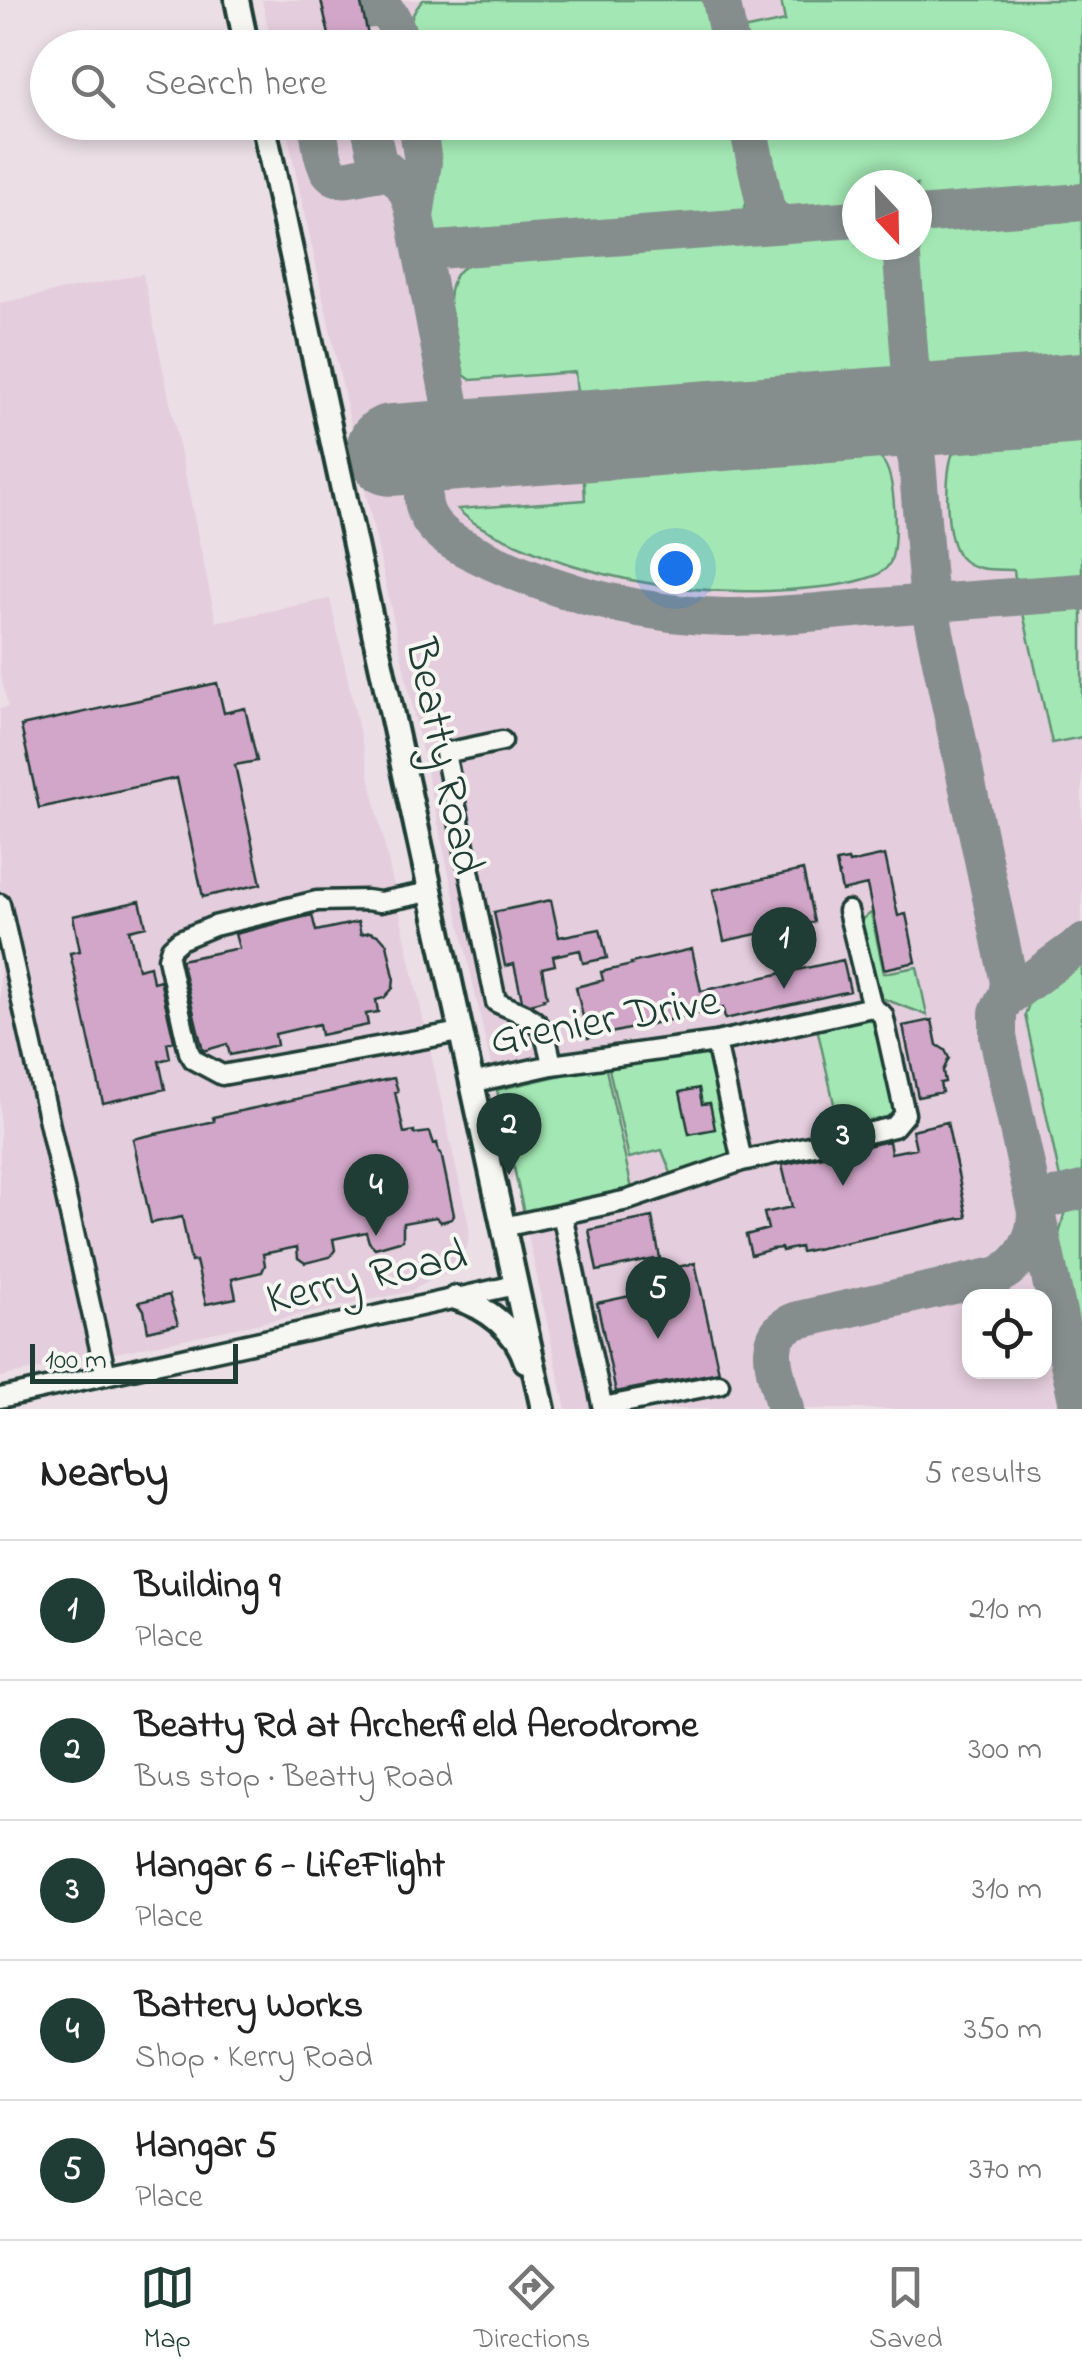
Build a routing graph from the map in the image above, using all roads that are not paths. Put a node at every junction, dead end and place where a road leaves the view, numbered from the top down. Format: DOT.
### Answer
graph roads {
  1 [pos="237,0"];
  2 [pos="243,30"];
  3 [pos="267,140"];
  4 [pos="502,741"];
  5 [pos="430,892"];
  6 [pos="0,904"];
  7 [pos="848,911"];
  8 [pos="872,1007"];
  9 [pos="460,1032"];
  10 [pos="716,1042"];
  11 [pos="552,1064"];
  12 [pos="471,1084"];
  13 [pos="742,1161"];
  14 [pos="562,1214"];
  15 [pos="502,1227"];
  16 [pos="516,1284"];
  17 [pos="456,1298"];
  18 [pos="106,1375"];
  19 [pos="719,1384"];
  20 [pos="0,1398"];
  21 [pos="542,1408"];
  22 [pos="603,1408"];
  1 -- 2 [label="main road"];
  3 -- 5 [label="main road, Beatty Road"];
  4 -- 11 [label="street"];
  5 -- 9 [label="main road, Beatty Road"];
  5 -- 9 [label="street"];
  6 -- 18 [label="street"];
  7 -- 8 [label="street"];
  8 -- 10 [label="street, Grenier Drive"];
  8 -- 13 [label="street"];
  9 -- 12 [label="main road, Beatty Road"];
  10 -- 11 [label="street, Grenier Drive"];
  10 -- 13 [label="street"];
  11 -- 12 [label="street, Grenier Drive"];
  12 -- 15 [label="main road, Beatty Road"];
  13 -- 14 [label="street"];
  14 -- 15 [label="street"];
  14 -- 22 [label="street"];
  15 -- 16 [label="main road, Beatty Road"];
  16 -- 17 [label="street, Kerry Road"];
  16 -- 21 [label="main road, Beatty Road"];
  17 -- 18 [label="street, Kerry Road"];
  17 -- 21 [label="main road"];
  18 -- 20 [label="street, Kerry Road"];
  19 -- 22 [label="street"];
}
